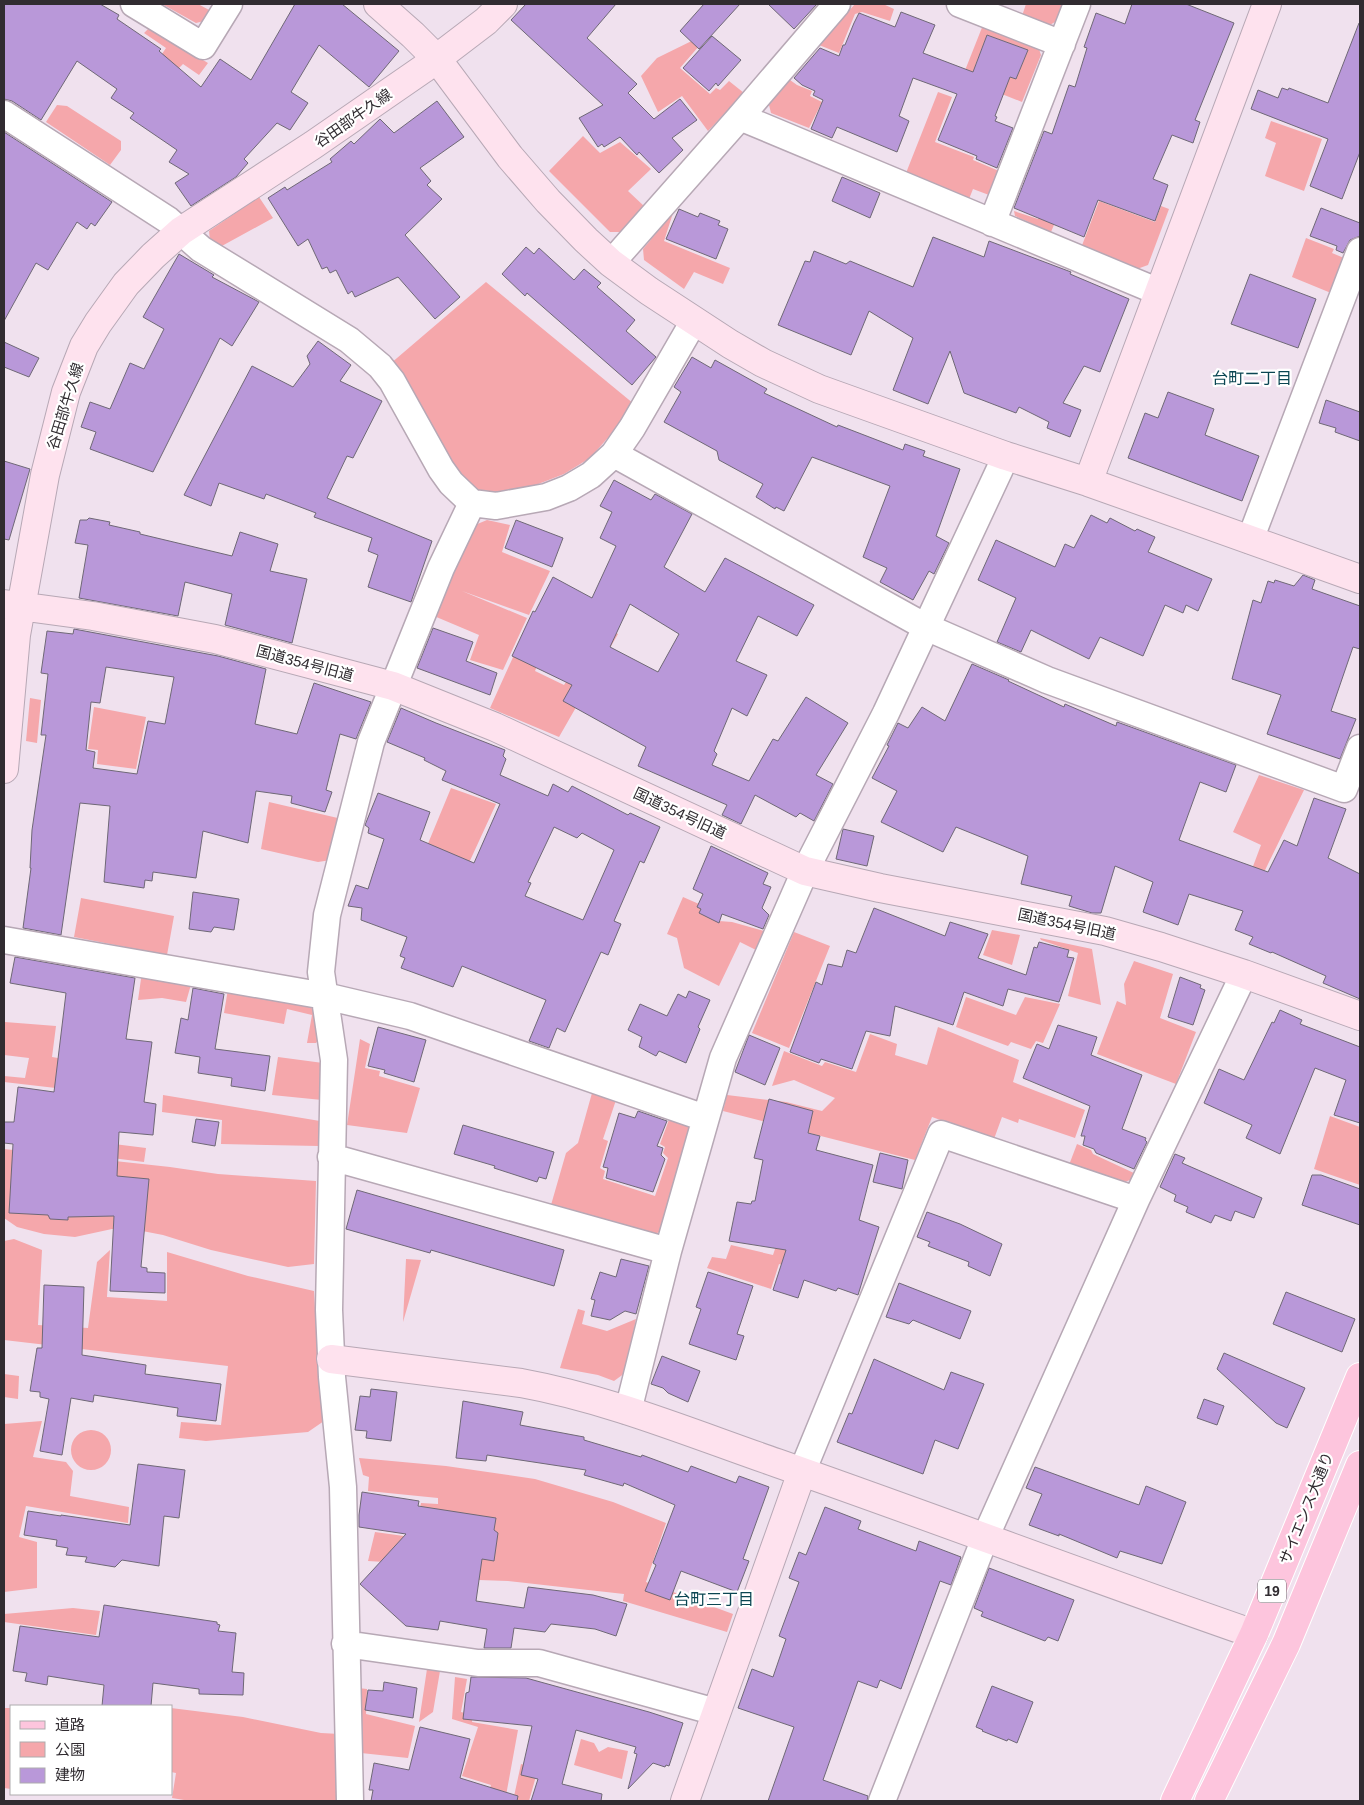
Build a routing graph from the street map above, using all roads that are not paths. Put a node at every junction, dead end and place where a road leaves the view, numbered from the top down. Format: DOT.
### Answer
graph roads {
  1 [pos="134,4"];
  2 [pos="229,4"];
  3 [pos="378,4"];
  4 [pos="503,4"];
  5 [pos="837,4"];
  6 [pos="960,4"];
  7 [pos="1077,4"];
  8 [pos="1267,4"];
  9 [pos="1062,44"];
  10 [pos="436,59"];
  11 [pos="4,114"];
  12 [pos="740,117"];
  13 [pos="992,223"];
  14 [pos="181,232"];
  15 [pos="1360,251"];
  16 [pos="611,263"];
  17 [pos="1159,292"];
  18 [pos="694,321"];
  19 [pos="614,454"];
  20 [pos="1006,456"];
  21 [pos="1088,482"];
  22 [pos="472,503"];
  23 [pos="1250,540"];
  24 [pos="1360,579"];
  25 [pos="12,605"];
  26 [pos="926,627"];
  27 [pos="393,686"];
  28 [pos="1360,748"];
  29 [pos="4,769"];
  30 [pos="805,871"];
  31 [pos="4,940"];
  32 [pos="1244,974"];
  33 [pos="325,996"];
  34 [pos="1360,1016"];
  35 [pos="705,1118"];
  36 [pos="331,1157"];
  37 [pos="1136,1200"];
  38 [pos="668,1251"];
  39 [pos="331,1359"];
  40 [pos="1360,1378"];
  41 [pos="628,1411"];
  42 [pos="1360,1465"];
  43 [pos="802,1472"];
  44 [pos="985,1538"];
  45 [pos="1254,1634"];
  46 [pos="345,1644"];
  47 [pos="716,1712"];
  48 [pos="350,1801"];
  49 [pos="685,1801"];
  50 [pos="882,1801"];
  51 [pos="1175,1801"];
  52 [pos="1209,1801"];
  1 -- 2 [label="street"];
  3 -- 10 [label="street"];
  4 -- 10 [label="street, 谷田部牛久線"];
  5 -- 12 [label="street"];
  6 -- 9 [label="street"];
  7 -- 9 [label="street"];
  8 -- 17 [label="street"];
  9 -- 13 [label="street"];
  10 -- 14 [label="street, 谷田部牛久線"];
  10 -- 16 [label="street"];
  11 -- 14 [label="street"];
  12 -- 13 [label="street"];
  12 -- 16 [label="street"];
  13 -- 17 [label="street"];
  14 -- 22 [label="street"];
  14 -- 25 [label="street, 谷田部牛久線"];
  15 -- 23 [label="street"];
  16 -- 18 [label="street"];
  17 -- 21 [label="street"];
  18 -- 19 [label="street"];
  18 -- 20 [label="street"];
  19 -- 22 [label="street"];
  19 -- 26 [label="street"];
  20 -- 21 [label="street"];
  20 -- 26 [label="street"];
  21 -- 23 [label="street"];
  22 -- 27 [label="street"];
  23 -- 24 [label="street"];
  25 -- 27 [label="street, 国道354号旧道"];
  25 -- 29 [label="street, 谷田部牛久線"];
  26 -- 28 [label="street"];
  26 -- 30 [label="street"];
  27 -- 30 [label="street, 国道354号旧道"];
  27 -- 33 [label="street"];
  30 -- 32 [label="street, 国道354号旧道"];
  30 -- 35 [label="street"];
  31 -- 33 [label="street"];
  32 -- 34 [label="street, 国道354号旧道"];
  32 -- 37 [label="street"];
  33 -- 35 [label="street"];
  33 -- 36 [label="street"];
  35 -- 38 [label="street"];
  36 -- 38 [label="street"];
  36 -- 39 [label="street"];
  37 -- 43 [label="street"];
  37 -- 44 [label="street"];
  38 -- 41 [label="street"];
  39 -- 41 [label="street"];
  39 -- 46 [label="street"];
  40 -- 45 [label="main road, サイエンス大通り / 19"];
  41 -- 43 [label="street"];
  42 -- 52 [label="main road, 19"];
  43 -- 44 [label="street"];
  43 -- 47 [label="street"];
  44 -- 45 [label="street"];
  44 -- 50 [label="street"];
  45 -- 51 [label="main road, サイエンス大通り / 19"];
  46 -- 47 [label="street"];
  46 -- 48 [label="street"];
  47 -- 49 [label="street"];
}
